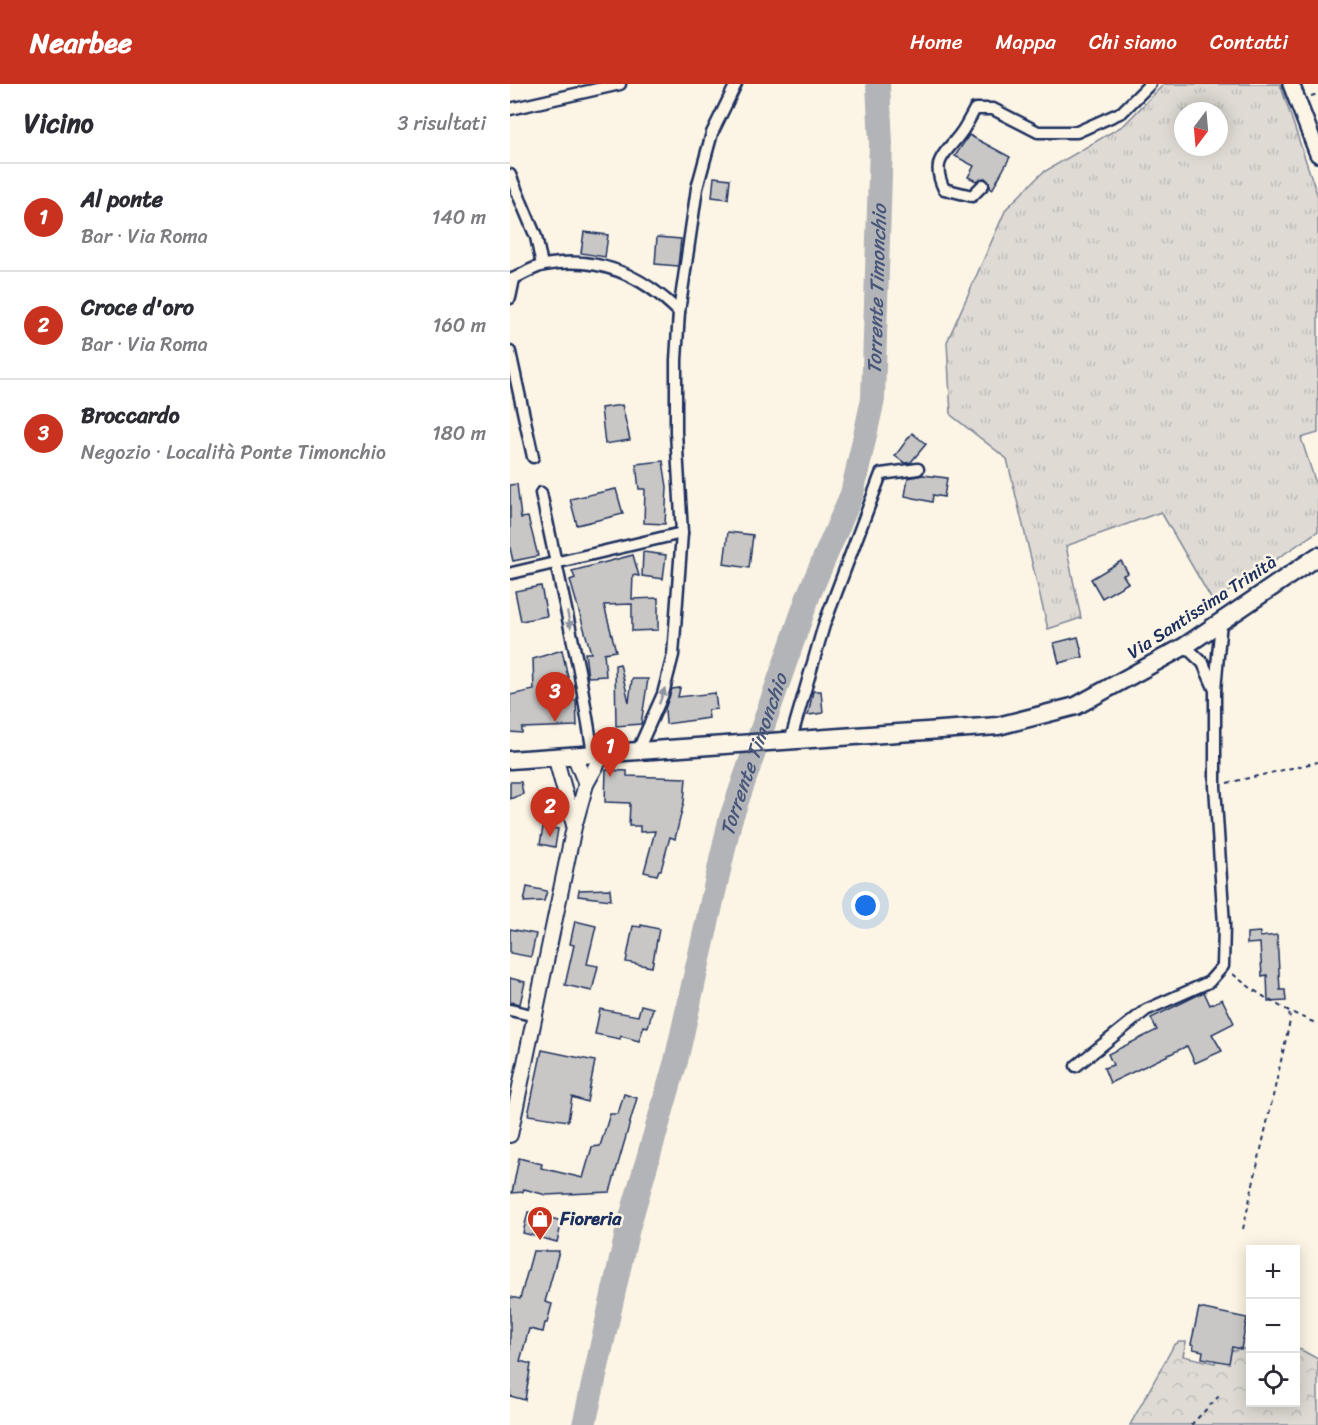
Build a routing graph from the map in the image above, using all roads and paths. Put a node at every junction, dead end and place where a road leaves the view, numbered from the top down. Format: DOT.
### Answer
graph roads {
  1 [pos="620,84"];
  2 [pos="736,84"];
  3 [pos="1150,84"];
  4 [pos="1291,84"];
  5 [pos="1318,94"];
  6 [pos="1311,96"];
  7 [pos="510,109"];
  8 [pos="1318,154"];
  9 [pos="510,175"];
  10 [pos="982,185"];
  11 [pos="542,265"];
  12 [pos="512,280"];
  13 [pos="510,298"];
  14 [pos="679,312"];
  15 [pos="510,352"];
  16 [pos="533,456"];
  17 [pos="918,469"];
  18 [pos="541,493"];
  19 [pos="682,533"];
  20 [pos="1318,556"];
  21 [pos="556,563"];
  22 [pos="512,573"];
  23 [pos="1221,621"];
  24 [pos="1185,646"];
  25 [pos="1215,690"];
  26 [pos="788,742"];
  27 [pos="638,750"];
  28 [pos="599,753"];
  29 [pos="574,755"];
  30 [pos="555,756"];
  31 [pos="510,760"];
  32 [pos="1318,762"];
  33 [pos="586,784"];
  34 [pos="1215,786"];
  35 [pos="574,827"];
  36 [pos="1223,966"];
  37 [pos="510,1010"];
  38 [pos="1289,1011"];
  39 [pos="536,1016"];
  40 [pos="1318,1024"];
  41 [pos="1076,1066"];
  42 [pos="510,1135"];
  43 [pos="1243,1229"];
  44 [pos="1220,1395"];
  45 [pos="1191,1425"];
  1 -- 7 [label="street"];
  2 -- 14 [label="street"];
  3 -- 10 [label="street"];
  4 -- 8 [label="main road"];
  5 -- 6 [label="path"];
  9 -- 11 [label="street"];
  11 -- 12 [label="street"];
  11 -- 14 [label="street"];
  12 -- 13 [label="street"];
  14 -- 19 [label="street"];
  15 -- 16 [label="street"];
  17 -- 26 [label="street"];
  18 -- 21 [label="street"];
  19 -- 21 [label="street"];
  27 -- 19 [label="street, one-way"];
  20 -- 23 [label="main road, Via Santissima Trinità"];
  21 -- 22 [label="street"];
  21 -- 28 [label="street, one-way"];
  23 -- 24 [label="main road, Via Santissima Trinità"];
  23 -- 25 [label="street"];
  24 -- 25 [label="street"];
  24 -- 26 [label="main road, Via Santissima Trinità"];
  25 -- 34 [label="street"];
  26 -- 27 [label="main road, Via Santissima Trinità"];
  27 -- 28 [label="main road, Via Santissima Trinità"];
  28 -- 29 [label="main road, Via Santissima Trinità"];
  28 -- 33 [label="street"];
  29 -- 30 [label="main road, Via Santissima Trinità"];
  29 -- 33 [label="street"];
  30 -- 31 [label="main road, Via Santissima Trinità"];
  30 -- 35 [label="street"];
  32 -- 34 [label="path"];
  33 -- 35 [label="street"];
  34 -- 36 [label="street"];
  35 -- 39 [label="street"];
  36 -- 38 [label="path"];
  36 -- 41 [label="street"];
  37 -- 39 [label="street"];
  38 -- 40 [label="path"];
  38 -- 43 [label="path"];
  39 -- 42 [label="street"];
  44 -- 45 [label="path"];
}
